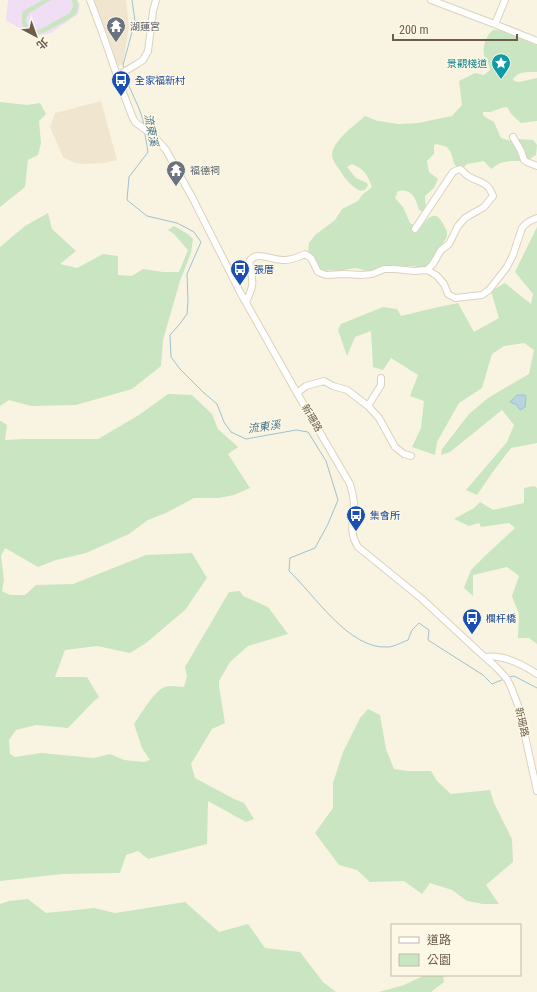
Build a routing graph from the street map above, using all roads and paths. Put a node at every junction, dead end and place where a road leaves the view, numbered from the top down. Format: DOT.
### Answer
graph roads {
  1 [pos="90,0"];
  2 [pos="156,0"];
  3 [pos="431,0"];
  4 [pos="505,0"];
  5 [pos="495,24"];
  6 [pos="537,41"];
  7 [pos="119,75"];
  8 [pos="513,137"];
  9 [pos="537,166"];
  10 [pos="537,218"];
  11 [pos="415,229"];
  12 [pos="427,270"];
  13 [pos="246,302"];
  14 [pos="381,378"];
  15 [pos="297,393"];
  16 [pos="368,406"];
  17 [pos="411,456"];
  18 [pos="485,657"];
  19 [pos="537,674"];
  20 [pos="537,792"];
  1 -- 7 [label="street"];
  2 -- 7 [label="street"];
  3 -- 5 [label="street"];
  4 -- 5 [label="street"];
  5 -- 6 [label="street"];
  7 -- 13 [label="street, 新珊路"];
  8 -- 9 [label="street"];
  10 -- 12 [label="street"];
  11 -- 12 [label="street"];
  12 -- 13 [label="street"];
  13 -- 15 [label="street, 新珊路"];
  14 -- 16 [label="street"];
  15 -- 16 [label="street"];
  15 -- 18 [label="street, 新珊路"];
  16 -- 17 [label="street"];
  18 -- 19 [label="street"];
  18 -- 20 [label="street, 新珊路"];
}
